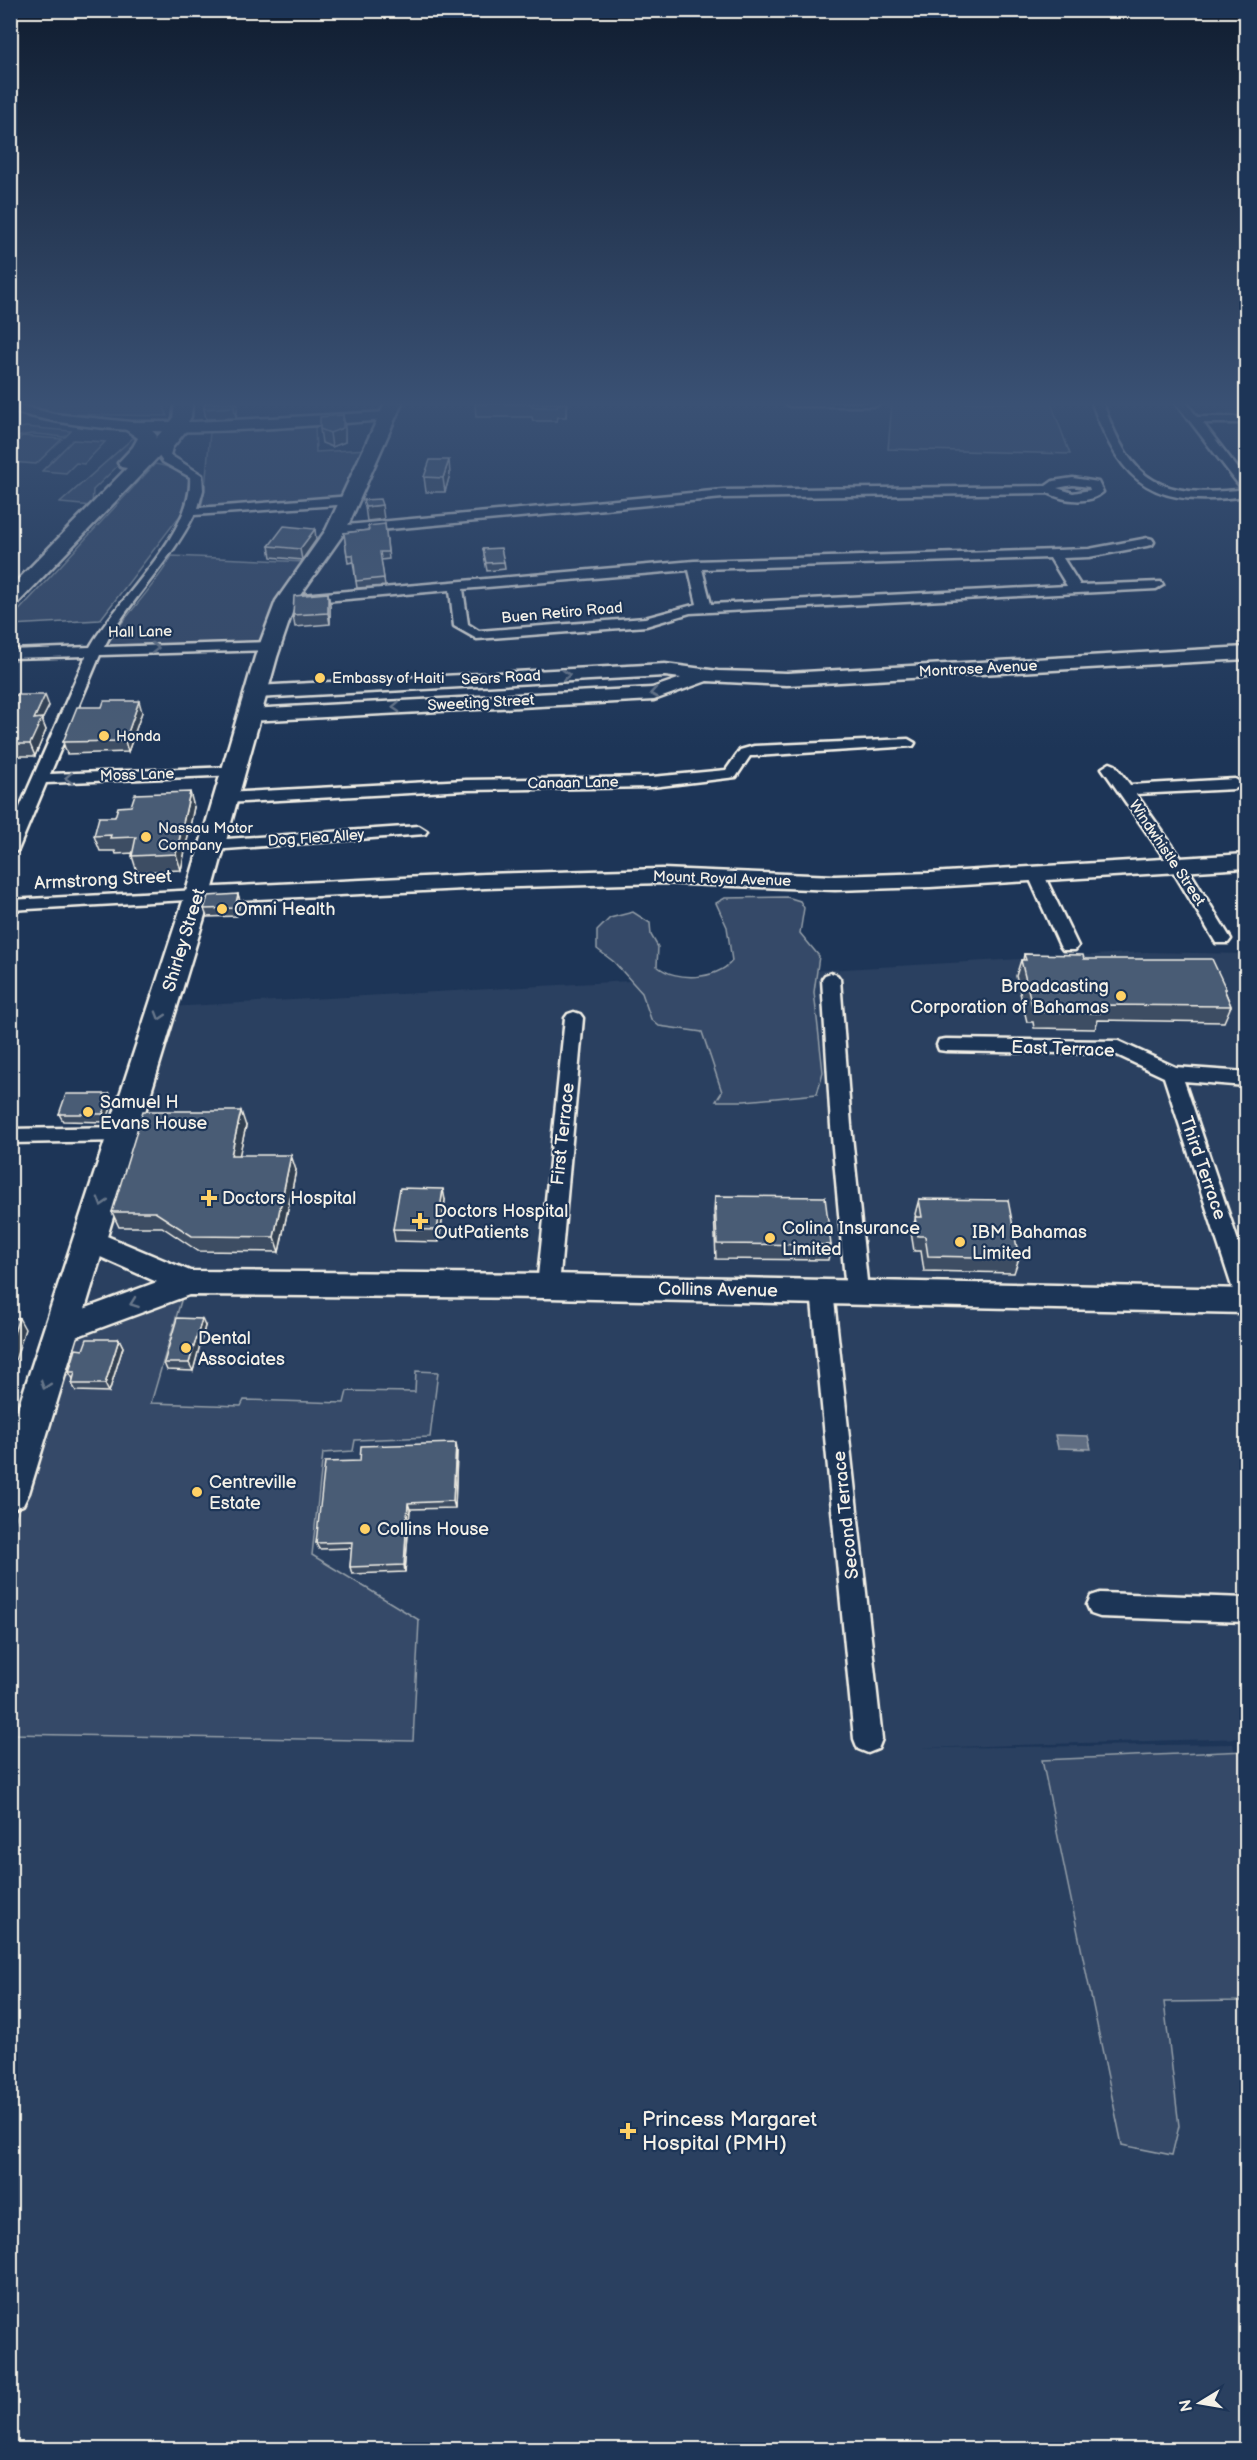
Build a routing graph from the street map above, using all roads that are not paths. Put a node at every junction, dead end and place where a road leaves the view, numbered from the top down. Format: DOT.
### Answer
graph roads {
  1 [pos="90,518"];
  2 [pos="186,518"];
  3 [pos="342,518"];
  4 [pos="474,518"];
  5 [pos="336,531"];
  6 [pos="1148,543"];
  7 [pos="1054,554"];
  8 [pos="694,565"];
  9 [pos="1156,585"];
  10 [pos="456,586"];
  11 [pos="1076,589"];
  12 [pos="10,600"];
  13 [pos="286,601"];
  14 [pos="705,608"];
  15 [pos="270,646"];
  16 [pos="97,649"];
  17 [pos="1246,653"];
  18 [pos="10,654"];
  19 [pos="709,675"];
  20 [pos="253,704"];
  21 [pos="908,742"];
  22 [pos="1110,768"];
  23 [pos="233,772"];
  24 [pos="42,779"];
  25 [pos="1235,784"];
  26 [pos="1124,790"];
  27 [pos="225,798"];
  28 [pos="419,831"];
  29 [pos="212,844"];
  30 [pos="10,850"];
  31 [pos="1246,861"];
  32 [pos="1178,865"];
  33 [pos="1036,875"];
  34 [pos="198,895"];
  35 [pos="10,905"];
  36 [pos="1222,939"];
  37 [pos="1070,946"];
  38 [pos="831,979"];
  39 [pos="574,1018"];
  40 [pos="946,1045"];
  41 [pos="1172,1073"];
  42 [pos="1246,1079"];
  43 [pos="123,1134"];
  44 [pos="10,1136"];
  45 [pos="90,1239"];
  46 [pos="189,1283"];
  47 [pos="548,1286"];
  48 [pos="822,1292"];
  49 [pos="857,1292"];
  50 [pos="1246,1296"];
  51 [pos="1246,1301"];
  52 [pos="62,1329"];
  53 [pos="13,1480"];
  54 [pos="1100,1605"];
  55 [pos="1246,1610"];
  56 [pos="868,1739"];
  1 -- 12 [label="highway"];
  2 -- 16 [label="street"];
  3 -- 5 [label="highway, Shirley Street"];
  4 -- 5 [label="street"];
  5 -- 13 [label="highway, Shirley Street"];
  6 -- 7 [label="street"];
  7 -- 8 [label="street"];
  7 -- 11 [label="street"];
  8 -- 10 [label="street"];
  8 -- 14 [label="street"];
  9 -- 11 [label="street, Buen Retiro Road"];
  10 -- 13 [label="street"];
  10 -- 14 [label="street, Buen Retiro Road"];
  11 -- 14 [label="street, Buen Retiro Road"];
  13 -- 15 [label="highway, Shirley Street"];
  16 -- 15 [label="street, Hall Lane, one-way"];
  15 -- 20 [label="highway, Shirley Street"];
  16 -- 18 [label="street, Hall Lane"];
  16 -- 24 [label="street"];
  17 -- 19 [label="street, Montrose Avenue"];
  19 -- 20 [label="street, Sweeting Street"];
  20 -- 23 [label="highway, Shirley Street"];
  21 -- 27 [label="street, Canaan Lane"];
  22 -- 26 [label="street, Windwhistle Street"];
  23 -- 24 [label="street, Moss Lane, one-way"];
  23 -- 27 [label="highway, Shirley Street"];
  24 -- 30 [label="street"];
  25 -- 26 [label="street"];
  26 -- 32 [label="street, Windwhistle Street"];
  27 -- 29 [label="highway, Shirley Street"];
  28 -- 29 [label="street, Dog Flea Alley"];
  29 -- 34 [label="highway, Shirley Street"];
  31 -- 32 [label="street, Mount Royal Avenue"];
  32 -- 33 [label="street, Mount Royal Avenue"];
  32 -- 36 [label="street, Windwhistle Street"];
  33 -- 34 [label="street, Mount Royal Avenue"];
  33 -- 37 [label="street"];
  34 -- 35 [label="street, Armstrong Street"];
  34 -- 43 [label="highway, Shirley Street, one-way"];
  38 -- 49 [label="street"];
  39 -- 47 [label="street, First Terrace"];
  40 -- 41 [label="street, East Terrace"];
  41 -- 42 [label="street, East Terrace"];
  41 -- 50 [label="street, Third Terrace"];
  43 -- 44 [label="street"];
  43 -- 45 [label="highway, Shirley Street, one-way"];
  45 -- 46 [label="street, Collins Avenue"];
  45 -- 52 [label="highway, Shirley Street"];
  46 -- 47 [label="street, Collins Avenue"];
  46 -- 52 [label="street, Collins Avenue, one-way"];
  47 -- 48 [label="street, Collins Avenue"];
  48 -- 49 [label="street, Collins Avenue"];
  48 -- 56 [label="street, Second Terrace"];
  49 -- 51 [label="street, Collins Avenue"];
  52 -- 53 [label="highway, Shirley Street, one-way"];
  54 -- 55 [label="street"];
}
